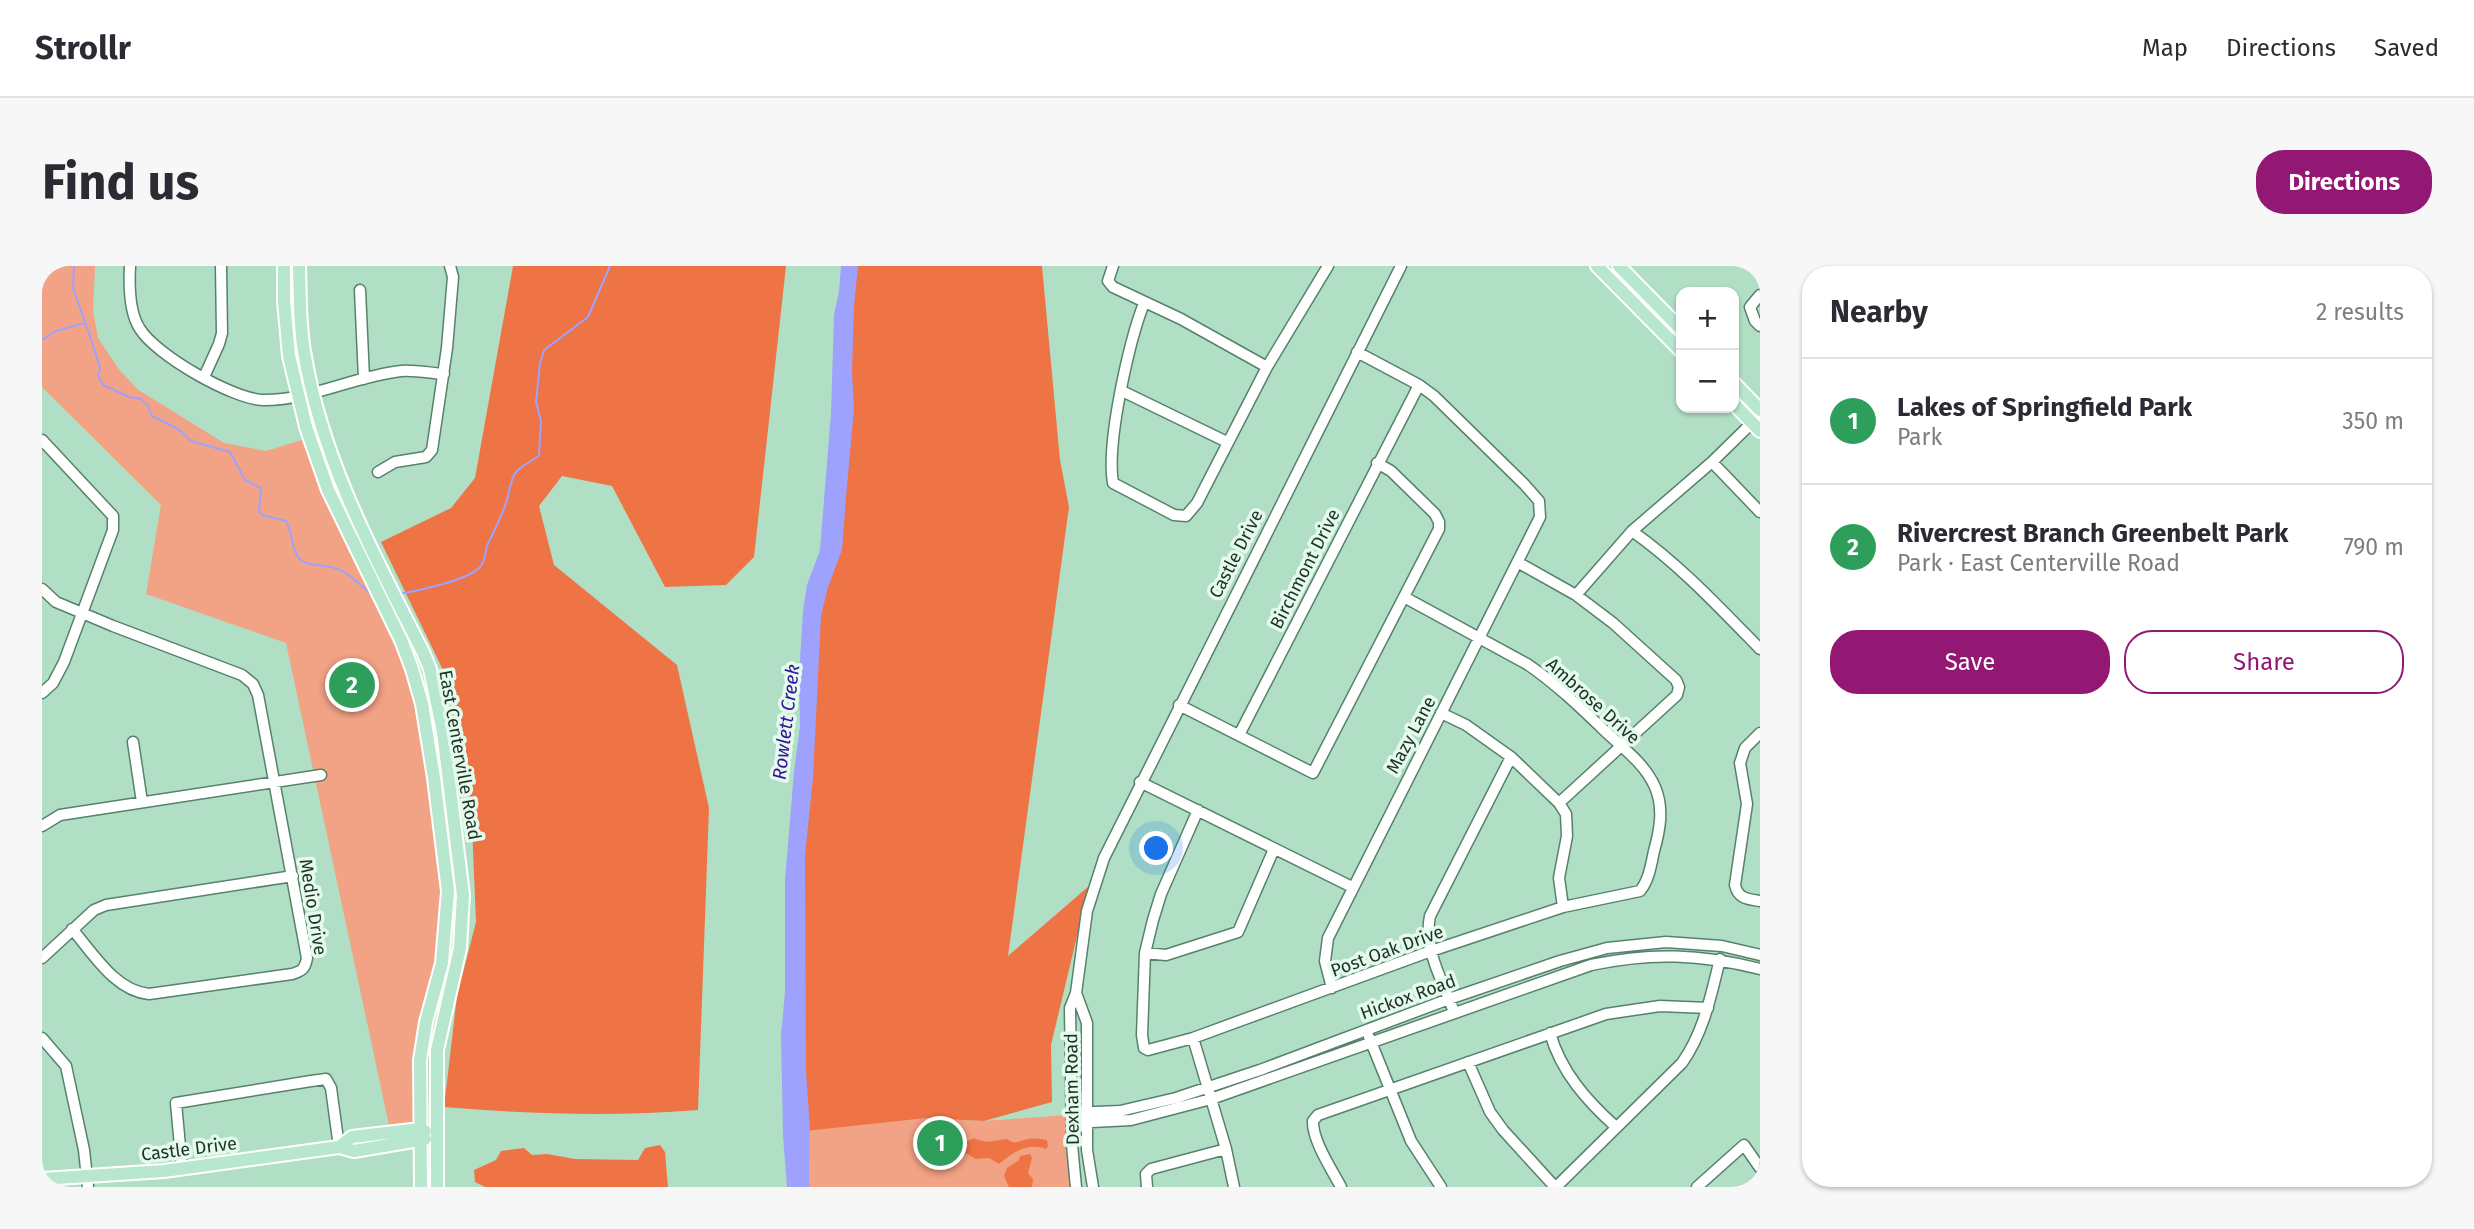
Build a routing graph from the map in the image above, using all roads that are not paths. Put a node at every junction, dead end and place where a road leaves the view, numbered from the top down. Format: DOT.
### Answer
graph roads {
  1 [pos="130,266"];
  2 [pos="221,266"];
  3 [pos="284,266"];
  4 [pos="299,266"];
  5 [pos="450,266"];
  6 [pos="1113,266"];
  7 [pos="1328,266"];
  8 [pos="1401,266"];
  9 [pos="1597,266"];
  10 [pos="1619,266"];
  11 [pos="360,290"];
  12 [pos="1760,295"];
  13 [pos="1144,303"];
  14 [pos="1655,303"];
  15 [pos="1643,314"];
  16 [pos="1676,324"];
  17 [pos="1760,326"];
  18 [pos="1680,350"];
  19 [pos="1357,352"];
  20 [pos="1267,367"];
  21 [pos="444,374"];
  22 [pos="204,377"];
  23 [pos="365,379"];
  24 [pos="1419,384"];
  25 [pos="1739,388"];
  26 [pos="1122,391"];
  27 [pos="313,392"];
  28 [pos="298,396"];
  29 [pos="1739,408"];
  30 [pos="1760,410"];
  31 [pos="1757,423"];
  32 [pos="42,440"];
  33 [pos="1227,442"];
  34 [pos="1712,462"];
  35 [pos="1377,463"];
  36 [pos="378,472"];
  37 [pos="1760,512"];
  38 [pos="1632,531"];
  39 [pos="1519,563"];
  40 [pos="42,589"];
  41 [pos="1576,596"];
  42 [pos="1404,597"];
  43 [pos="82,613"];
  44 [pos="1479,638"];
  45 [pos="1760,649"];
  46 [pos="42,693"];
  47 [pos="1180,705"];
  48 [pos="1441,713"];
  49 [pos="1760,733"];
  50 [pos="1239,735"];
  51 [pos="133,742"];
  52 [pos="1622,747"];
  53 [pos="1511,757"];
  54 [pos="321,775"];
  55 [pos="275,782"];
  56 [pos="1140,782"];
  57 [pos="142,802"];
  58 [pos="1559,803"];
  59 [pos="1198,810"];
  60 [pos="42,826"];
  61 [pos="1275,849"];
  62 [pos="1104,858"];
  63 [pos="293,876"];
  64 [pos="1352,887"];
  65 [pos="1640,891"];
  66 [pos="1760,901"];
  67 [pos="1563,907"];
  68 [pos="72,929"];
  69 [pos="1431,951"];
  70 [pos="1145,953"];
  71 [pos="1760,955"];
  72 [pos="42,958"];
  73 [pos="1720,959"];
  74 [pos="1760,969"];
  75 [pos="1332,988"];
  76 [pos="1076,993"];
  77 [pos="1450,999"];
  78 [pos="1708,1008"];
  79 [pos="1454,1012"];
  80 [pos="1367,1029"];
  81 [pos="1550,1033"];
  82 [pos="42,1038"];
  83 [pos="1193,1038"];
  84 [pos="1371,1042"];
  85 [pos="1468,1062"];
  86 [pos="1207,1087"];
  87 [pos="1390,1089"];
  88 [pos="1211,1099"];
  89 [pos="1072,1118"];
  90 [pos="1086,1118"];
  91 [pos="1616,1128"];
  92 [pos="435,1134"];
  93 [pos="420,1135"];
  94 [pos="340,1147"];
  95 [pos="1226,1149"];
  96 [pos="182,1168"];
  97 [pos="1760,1168"];
  98 [pos="42,1180"];
  99 [pos="88,1182"];
  100 [pos="421,1187"];
  101 [pos="437,1187"];
  102 [pos="1076,1187"];
  103 [pos="1093,1187"];
  104 [pos="1147,1187"];
  105 [pos="1234,1187"];
  106 [pos="1341,1187"];
  107 [pos="1441,1187"];
  108 [pos="1556,1187"];
  109 [pos="1697,1187"];
  1 -- 22 [label="street"];
  2 -- 22 [label="street"];
  3 -- 28 [label="main road, East Centerville Road"];
  4 -- 27 [label="main road, East Centerville Road"];
  5 -- 21 [label="street"];
  6 -- 13 [label="street"];
  7 -- 20 [label="street"];
  8 -- 19 [label="street, Castle Drive"];
  9 -- 15 [label="main road"];
  10 -- 14 [label="main road"];
  11 -- 23 [label="street"];
  12 -- 17 [label="street"];
  13 -- 20 [label="street"];
  13 -- 26 [label="street"];
  14 -- 15 [label="main road"];
  14 -- 16 [label="main road"];
  15 -- 18 [label="main road"];
  19 -- 24 [label="street"];
  19 -- 47 [label="street, Castle Drive"];
  20 -- 33 [label="street"];
  21 -- 23 [label="street"];
  21 -- 36 [label="street"];
  22 -- 28 [label="street"];
  23 -- 27 [label="street"];
  24 -- 35 [label="street, Birchmont Drive"];
  24 -- 39 [label="street, Mazy Lane"];
  25 -- 30 [label="main road"];
  26 -- 33 [label="street"];
  26 -- 33 [label="street"];
  27 -- 28 [label="street"];
  27 -- 92 [label="main road, East Centerville Road"];
  28 -- 93 [label="main road, East Centerville Road"];
  29 -- 31 [label="main road"];
  31 -- 34 [label="street"];
  32 -- 43 [label="street"];
  34 -- 37 [label="street"];
  34 -- 38 [label="street"];
  35 -- 42 [label="street"];
  35 -- 50 [label="street, Birchmont Drive"];
  38 -- 41 [label="street"];
  38 -- 45 [label="street"];
  39 -- 41 [label="street"];
  39 -- 44 [label="street, Mazy Lane"];
  40 -- 43 [label="street"];
  41 -- 52 [label="street"];
  42 -- 44 [label="street, Ambrose Drive"];
  42 -- 50 [label="street"];
  43 -- 46 [label="street"];
  43 -- 55 [label="street, Medio Drive"];
  44 -- 48 [label="street, Mazy Lane"];
  44 -- 52 [label="street, Ambrose Drive"];
  47 -- 50 [label="street"];
  47 -- 56 [label="street, Castle Drive"];
  48 -- 53 [label="street"];
  48 -- 64 [label="street, Mazy Lane"];
  49 -- 66 [label="street"];
  51 -- 57 [label="street"];
  52 -- 58 [label="street"];
  52 -- 65 [label="street, Ambrose Drive"];
  53 -- 58 [label="street"];
  53 -- 69 [label="street"];
  54 -- 55 [label="street"];
  55 -- 57 [label="street"];
  55 -- 63 [label="street, Medio Drive"];
  56 -- 59 [label="street"];
  56 -- 62 [label="street, Castle Drive"];
  57 -- 60 [label="street"];
  58 -- 67 [label="street"];
  59 -- 61 [label="street"];
  59 -- 70 [label="street"];
  61 -- 64 [label="street"];
  61 -- 70 [label="street"];
  62 -- 76 [label="street, Dexham Road"];
  63 -- 68 [label="street"];
  63 -- 68 [label="street, Medio Drive"];
  64 -- 75 [label="street, Mazy Lane"];
  65 -- 67 [label="street, Post Oak Drive"];
  67 -- 69 [label="street, Post Oak Drive"];
  68 -- 72 [label="street"];
  69 -- 75 [label="street, Post Oak Drive"];
  69 -- 77 [label="street"];
  70 -- 83 [label="street, Post Oak Drive"];
  71 -- 77 [label="street, Hickox Road"];
  73 -- 74 [label="street, Hickox Road"];
  73 -- 78 [label="street"];
  73 -- 79 [label="street, Hickox Road"];
  75 -- 83 [label="street, Post Oak Drive"];
  76 -- 89 [label="street, Dexham Road"];
  76 -- 90 [label="street, Dexham Road"];
  77 -- 79 [label="street"];
  77 -- 80 [label="street, Hickox Road"];
  78 -- 81 [label="street"];
  78 -- 91 [label="street"];
  79 -- 84 [label="street, Hickox Road"];
  80 -- 84 [label="street"];
  80 -- 86 [label="street, Hickox Road"];
  81 -- 85 [label="street"];
  81 -- 91 [label="street"];
  82 -- 99 [label="street"];
  83 -- 86 [label="street"];
  84 -- 87 [label="street"];
  84 -- 88 [label="street, Hickox Road"];
  85 -- 87 [label="street"];
  85 -- 108 [label="street"];
  86 -- 88 [label="street"];
  86 -- 90 [label="street, Hickox Road"];
  87 -- 106 [label="street"];
  87 -- 107 [label="street"];
  88 -- 90 [label="street, Hickox Road"];
  88 -- 95 [label="street"];
  89 -- 90 [label="street, Hickox Road"];
  89 -- 102 [label="street, Dexham Road"];
  90 -- 103 [label="street, Dexham Road"];
  91 -- 108 [label="street"];
  92 -- 93 [label="main road, Castle Drive"];
  92 -- 101 [label="main road, East Centerville Road"];
  93 -- 94 [label="main road, Castle Drive"];
  93 -- 100 [label="main road, East Centerville Road"];
  94 -- 96 [label="main road, Castle Drive"];
  94 -- 96 [label="street"];
  95 -- 104 [label="street"];
  95 -- 105 [label="street"];
  96 -- 99 [label="main road, Castle Drive"];
  97 -- 109 [label="street"];
  98 -- 99 [label="main road, Castle Drive"];
}
